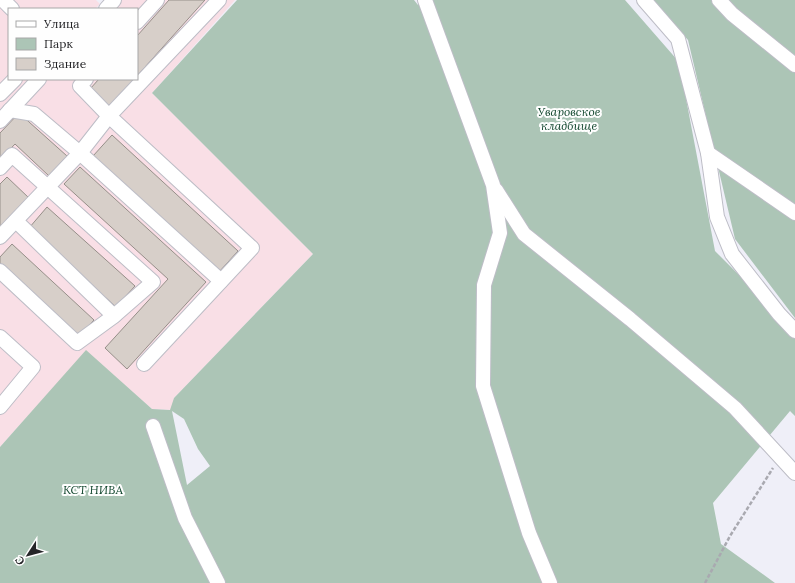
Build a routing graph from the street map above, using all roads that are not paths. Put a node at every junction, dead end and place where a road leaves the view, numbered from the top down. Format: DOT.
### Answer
graph roads {
  1 [pos="3,0"];
  2 [pos="114,0"];
  3 [pos="157,0"];
  4 [pos="219,0"];
  5 [pos="425,0"];
  6 [pos="644,0"];
  7 [pos="719,0"];
  8 [pos="11,8"];
  9 [pos="107,8"];
  10 [pos="138,21"];
  11 [pos="795,65"];
  12 [pos="14,80"];
  13 [pos="38,80"];
  14 [pos="85,80"];
  15 [pos="0,94"];
  16 [pos="10,110"];
  17 [pos="109,116"];
  18 [pos="0,121"];
  19 [pos="80,153"];
  20 [pos="708,153"];
  21 [pos="0,168"];
  22 [pos="493,185"];
  23 [pos="48,186"];
  24 [pos="795,213"];
  25 [pos="16,221"];
  26 [pos="0,237"];
  27 [pos="0,271"];
  28 [pos="221,281"];
  29 [pos="114,316"];
  30 [pos="795,331"];
  31 [pos="0,337"];
  32 [pos="144,364"];
  33 [pos="1,402"];
  34 [pos="153,426"];
  35 [pos="795,473"];
  36 [pos="218,583"];
  37 [pos="550,583"];
  1 -- 8 [label="lane"];
  2 -- 9 [label="lane"];
  3 -- 10 [label="lane"];
  4 -- 17 [label="lane"];
  5 -- 22 [label="lane"];
  6 -- 20 [label="lane"];
  7 -- 11 [label="lane"];
  12 -- 15 [label="lane"];
  13 -- 16 [label="lane"];
  14 -- 17 [label="lane"];
  16 -- 18 [label="lane"];
  16 -- 19 [label="lane"];
  17 -- 19 [label="lane"];
  17 -- 28 [label="lane"];
  19 -- 23 [label="lane"];
  19 -- 28 [label="lane"];
  20 -- 24 [label="lane"];
  20 -- 30 [label="lane"];
  21 -- 23 [label="lane"];
  22 -- 35 [label="lane"];
  22 -- 37 [label="lane"];
  23 -- 25 [label="lane"];
  23 -- 29 [label="lane"];
  25 -- 26 [label="lane"];
  25 -- 29 [label="lane"];
  27 -- 29 [label="lane"];
  28 -- 32 [label="lane"];
  31 -- 33 [label="lane"];
  34 -- 36 [label="lane"];
}
